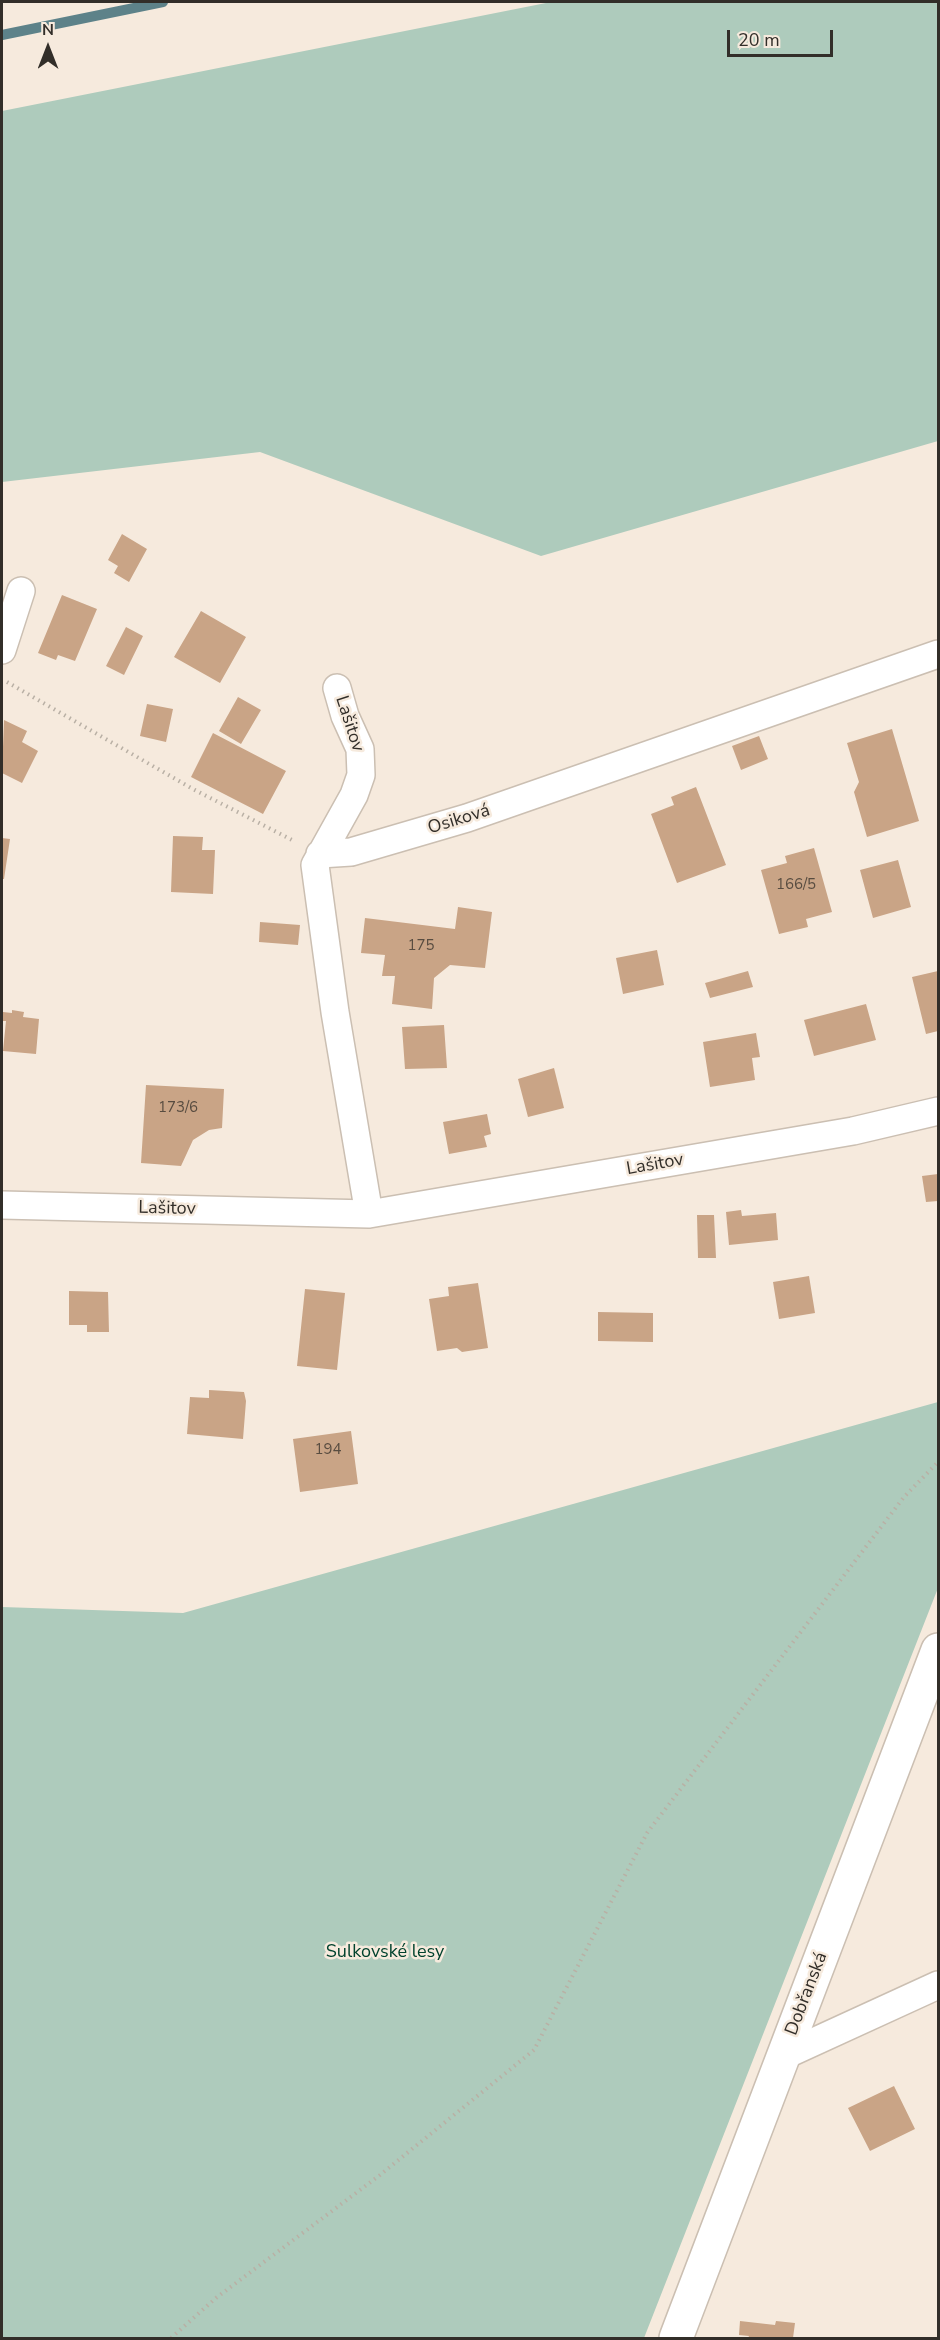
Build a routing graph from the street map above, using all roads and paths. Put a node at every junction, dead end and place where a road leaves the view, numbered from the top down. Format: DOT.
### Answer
graph roads {
  1 [pos="21,591"];
  2 [pos="2,650"];
  3 [pos="939,654"];
  4 [pos="2,678"];
  5 [pos="337,688"];
  6 [pos="320,855"];
  7 [pos="939,1111"];
  8 [pos="2,1205"];
  9 [pos="369,1214"];
  10 [pos="939,1462"];
  11 [pos="939,1650"];
  12 [pos="939,1985"];
  13 [pos="783,2056"];
  14 [pos="171,2338"];
  15 [pos="676,2338"];
  1 -- 2 [label="street"];
  3 -- 6 [label="street, Osiková"];
  4 -- 6 [label="path"];
  5 -- 6 [label="street, Lašitov"];
  6 -- 9 [label="street, Lašitov"];
  7 -- 9 [label="street, Lašitov"];
  8 -- 9 [label="street, Lašitov"];
  10 -- 14 [label="path"];
  11 -- 13 [label="street, Dobřanská"];
  12 -- 13 [label="street"];
  13 -- 15 [label="street, Dobřanská"];
}
